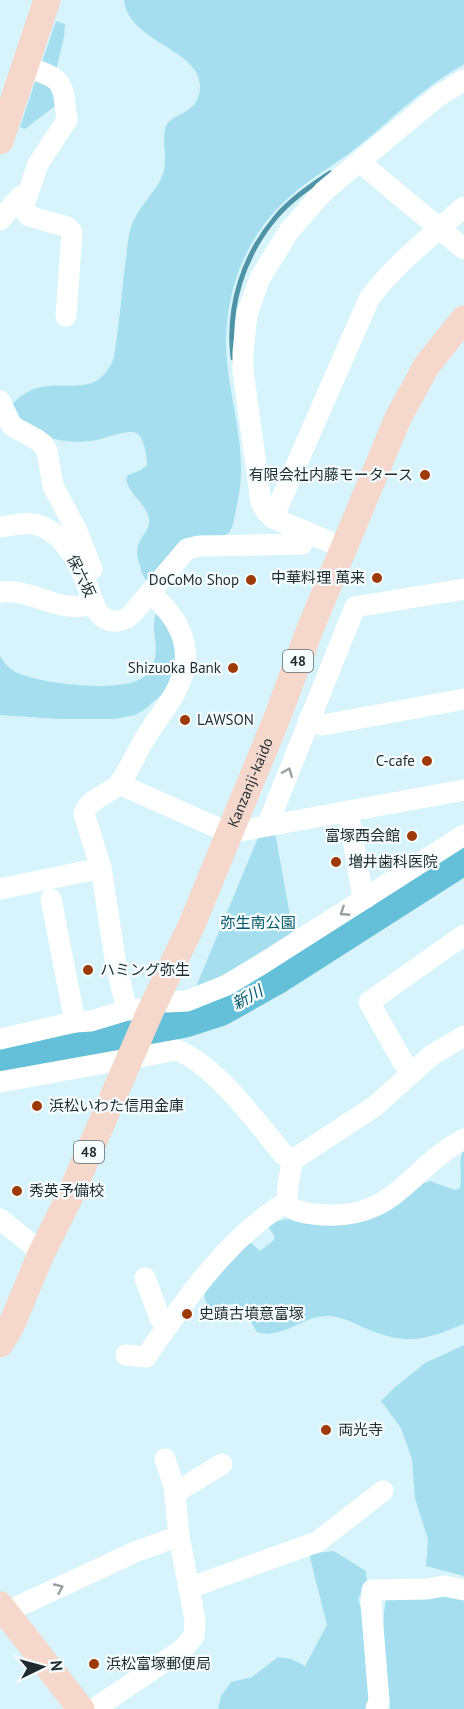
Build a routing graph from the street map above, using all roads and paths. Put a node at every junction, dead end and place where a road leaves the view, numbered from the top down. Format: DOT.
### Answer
graph roads {
  1 [pos="47,0"];
  2 [pos="25,66"];
  3 [pos="464,80"];
  4 [pos="6,103"];
  5 [pos="0,141"];
  6 [pos="361,161"];
  7 [pos="25,199"];
  8 [pos="464,207"];
  9 [pos="0,220"];
  10 [pos="440,229"];
  11 [pos="464,249"];
  12 [pos="66,316"];
  13 [pos="464,319"];
  14 [pos="0,401"];
  15 [pos="273,518"];
  16 [pos="0,527"];
  17 [pos="307,532"];
  18 [pos="344,548"];
  19 [pos="464,589"];
  20 [pos="0,592"];
  21 [pos="150,593"];
  22 [pos="94,603"];
  23 [pos="107,620"];
  24 [pos="464,699"];
  25 [pos="309,719"];
  26 [pos="119,784"];
  27 [pos="464,790"];
  28 [pos="348,811"];
  29 [pos="267,826"];
  30 [pos="229,833"];
  31 [pos="464,835"];
  32 [pos="101,868"];
  33 [pos="0,889"];
  34 [pos="366,898"];
  35 [pos="51,899"];
  36 [pos="464,935"];
  37 [pos="145,1008"];
  38 [pos="75,1022"];
  39 [pos="464,1036"];
  40 [pos="0,1038"];
  41 [pos="131,1055"];
  42 [pos="413,1072"];
  43 [pos="0,1082"];
  44 [pos="464,1139"];
  45 [pos="293,1158"];
  46 [pos="288,1201"];
  47 [pos="0,1219"];
  48 [pos="42,1253"];
  49 [pos="145,1278"];
  50 [pos="0,1311"];
  51 [pos="168,1324"];
  52 [pos="0,1344"];
  53 [pos="126,1356"];
  54 [pos="165,1459"];
  55 [pos="222,1464"];
  56 [pos="383,1491"];
  57 [pos="175,1493"];
  58 [pos="180,1536"];
  59 [pos="189,1588"];
  60 [pos="464,1590"];
  61 [pos="4,1610"];
  62 [pos="81,1709"];
  63 [pos="94,1709"];
  64 [pos="376,1709"];
  1 -- 2 [label="main road"];
  2 -- 4 [label="main road"];
  2 -- 7 [label="street"];
  3 -- 6 [label="street"];
  4 -- 5 [label="main road"];
  6 -- 10 [label="street"];
  6 -- 15 [label="street"];
  7 -- 9 [label="street"];
  7 -- 12 [label="street"];
  8 -- 10 [label="street"];
  10 -- 11 [label="street"];
  10 -- 15 [label="street"];
  13 -- 18 [label="main road, Kanzanji-kaido / 48"];
  14 -- 23 [label="street"];
  15 -- 17 [label="street"];
  16 -- 22 [label="street, 保六坂"];
  17 -- 18 [label="street"];
  17 -- 21 [label="street"];
  18 -- 30 [label="main road, Kanzanji-kaido / 48"];
  19 -- 25 [label="street"];
  20 -- 22 [label="street"];
  21 -- 23 [label="street"];
  21 -- 26 [label="street"];
  22 -- 23 [label="street, 保六坂"];
  24 -- 25 [label="street"];
  29 -- 25 [label="street, one-way"];
  26 -- 30 [label="street"];
  26 -- 32 [label="street"];
  27 -- 28 [label="street"];
  28 -- 29 [label="street"];
  28 -- 34 [label="street"];
  29 -- 30 [label="street"];
  30 -- 37 [label="main road, Kanzanji-kaido / 48"];
  31 -- 34 [label="street"];
  32 -- 33 [label="street"];
  32 -- 37 [label="street"];
  34 -- 37 [label="street, one-way"];
  35 -- 38 [label="street"];
  36 -- 42 [label="street"];
  37 -- 38 [label="street"];
  37 -- 41 [label="main road, Kanzanji-kaido / 48"];
  38 -- 40 [label="street"];
  39 -- 42 [label="street"];
  41 -- 43 [label="street"];
  41 -- 45 [label="street"];
  41 -- 48 [label="main road, Kanzanji-kaido / 48"];
  42 -- 45 [label="street"];
  44 -- 46 [label="street"];
  45 -- 46 [label="street"];
  46 -- 51 [label="street"];
  47 -- 48 [label="street"];
  48 -- 50 [label="main road, Kanzanji-kaido / 48"];
  48 -- 52 [label="main road, Kanzanji-kaido / 48"];
  49 -- 51 [label="street"];
  51 -- 53 [label="street"];
  54 -- 57 [label="street"];
  55 -- 57 [label="street"];
  56 -- 59 [label="street"];
  57 -- 58 [label="street"];
  58 -- 59 [label="street"];
  61 -- 58 [label="street, one-way"];
  59 -- 63 [label="street"];
  60 -- 64 [label="street"];
  61 -- 62 [label="main road"];
}
